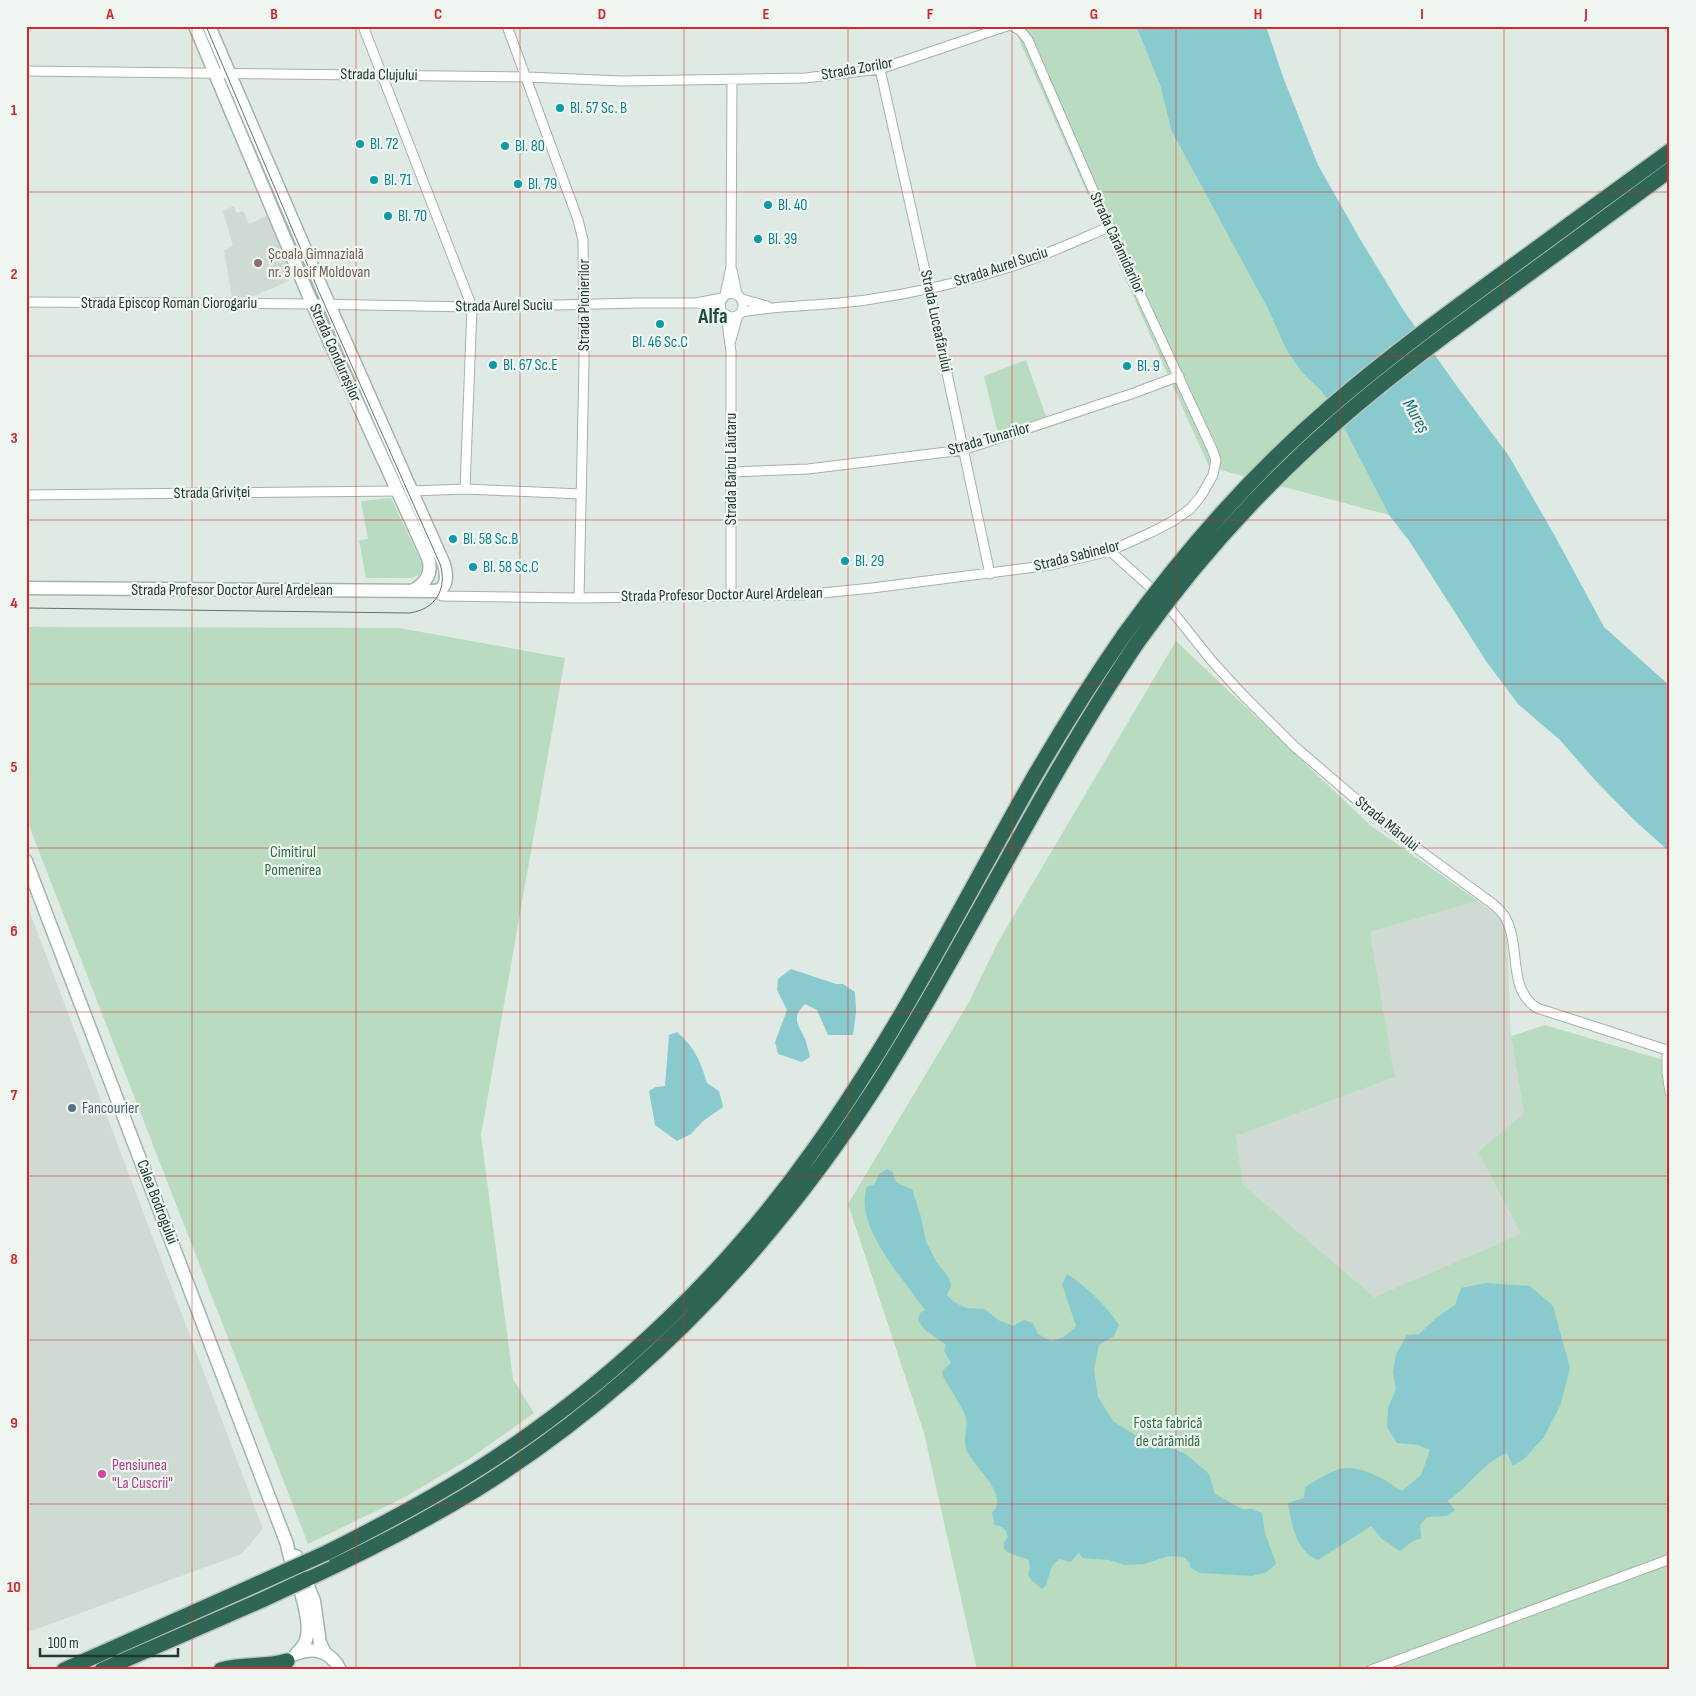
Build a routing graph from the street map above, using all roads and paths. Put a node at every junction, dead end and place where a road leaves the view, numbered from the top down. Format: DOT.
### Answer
graph roads {
  1 [pos="195,26"];
  2 [pos="209,26"];
  3 [pos="363,26"];
  4 [pos="507,26"];
  5 [pos="1007,26"];
  6 [pos="1014,27"];
  7 [pos="880,69"];
  8 [pos="26,71"];
  9 [pos="215,73"];
  10 [pos="230,74"];
  11 [pos="383,75"];
  12 [pos="527,77"];
  13 [pos="732,80"];
  14 [pos="1670,151"];
  15 [pos="1670,170"];
  16 [pos="1109,228"];
  17 [pos="731,267"];
  18 [pos="929,289"];
  19 [pos="723,297"];
  20 [pos="740,297"];
  21 [pos="26,302"];
  22 [pos="696,303"];
  23 [pos="313,304"];
  24 [pos="329,304"];
  25 [pos="583,304"];
  26 [pos="472,307"];
  27 [pos="770,307"];
  28 [pos="723,313"];
  29 [pos="740,313"];
  30 [pos="730,342"];
  31 [pos="1178,376"];
  32 [pos="963,450"];
  33 [pos="1216,460"];
  34 [pos="732,472"];
  35 [pos="464,489"];
  36 [pos="397,491"];
  37 [pos="412,491"];
  38 [pos="582,494"];
  39 [pos="26,495"];
  40 [pos="1110,551"];
  41 [pos="990,574"];
  42 [pos="446,576"];
  43 [pos="26,588"];
  44 [pos="412,591"];
  45 [pos="437,591"];
  46 [pos="454,596"];
  47 [pos="731,596"];
  48 [pos="579,598"];
  49 [pos="26,861"];
  50 [pos="1668,1051"];
  51 [pos="1670,1092"];
  52 [pos="287,1544"];
  53 [pos="1670,1559"];
  54 [pos="325,1654"];
  55 [pos="288,1661"];
  56 [pos="64,1670"];
  57 [pos="102,1670"];
  58 [pos="221,1670"];
  59 [pos="340,1670"];
  60 [pos="1372,1670"];
  1 -- 9 [label="main road, Strada Condurașilor"];
  2 -- 10 [label="main road, Strada Condurașilor"];
  3 -- 11 [label="street"];
  4 -- 12 [label="street, Strada Pionierilor"];
  5 -- 7 [label="street, Strada Zorilor"];
  6 -- 16 [label="street, Strada Cărămidarilor"];
  7 -- 13 [label="street, Strada Zorilor"];
  7 -- 18 [label="street, Strada Luceafărului"];
  8 -- 9 [label="street, Strada Clujului"];
  9 -- 10 [label="street, Strada Clujului"];
  9 -- 23 [label="main road, Strada Condurașilor"];
  10 -- 11 [label="street, Strada Clujului"];
  10 -- 24 [label="main road, Strada Condurașilor"];
  11 -- 12 [label="street, Strada Clujului"];
  11 -- 26 [label="street"];
  12 -- 13 [label="street, Strada Clujului"];
  12 -- 25 [label="street, Strada Pionierilor"];
  13 -- 17 [label="street"];
  14 -- 56 [label="highway, bridge"];
  15 -- 57 [label="highway, bridge"];
  16 -- 18 [label="street, Strada Aurel Suciu"];
  16 -- 31 [label="street, Strada Cărămidarilor"];
  17 -- 19 [label="street"];
  17 -- 20 [label="street"];
  18 -- 27 [label="street, Strada Aurel Suciu"];
  18 -- 32 [label="street, Strada Luceafărului"];
  19 -- 20 [label="street"];
  19 -- 22 [label="street, Strada Aurel Suciu"];
  19 -- 28 [label="street"];
  20 -- 27 [label="street, Strada Aurel Suciu"];
  20 -- 29 [label="street"];
  21 -- 23 [label="street, Strada Episcop Roman Ciorogariu"];
  22 -- 25 [label="street, Strada Aurel Suciu"];
  22 -- 28 [label="street, Strada Aurel Suciu"];
  23 -- 24 [label="street, Strada Aurel Suciu"];
  23 -- 36 [label="main road, Strada Condurașilor"];
  24 -- 26 [label="street, Strada Aurel Suciu"];
  24 -- 37 [label="main road, Strada Condurașilor"];
  25 -- 26 [label="street, Strada Aurel Suciu"];
  25 -- 38 [label="street, Strada Pionierilor"];
  26 -- 35 [label="street"];
  27 -- 29 [label="street, Strada Aurel Suciu"];
  28 -- 29 [label="street"];
  28 -- 30 [label="street, Strada Barbu Lăutaru"];
  29 -- 30 [label="street, Strada Barbu Lăutaru"];
  30 -- 34 [label="street, Strada Barbu Lăutaru"];
  31 -- 32 [label="street, Strada Tunarilor"];
  31 -- 33 [label="street, Strada Cărămidarilor"];
  32 -- 34 [label="street, Strada Tunarilor"];
  32 -- 41 [label="street, Strada Luceafărului"];
  33 -- 40 [label="street, Strada Sabinelor"];
  34 -- 47 [label="street, Strada Barbu Lăutaru"];
  35 -- 37 [label="street"];
  35 -- 38 [label="street"];
  36 -- 39 [label="street, Strada Griviței"];
  36 -- 44 [label="main road, Strada Condurașilor"];
  37 -- 42 [label="main road, Strada Condurașilor"];
  38 -- 48 [label="street, Strada Pionierilor"];
  40 -- 41 [label="street, Strada Sabinelor"];
  40 -- 50 [label="street, Strada Mărului"];
  41 -- 47 [label="street, Strada Profesor Doctor Aurel Ardelean"];
  42 -- 45 [label="main road"];
  42 -- 46 [label="street, Strada Condurașilor"];
  43 -- 44 [label="main road, Strada Profesor Doctor Aurel Ardelean"];
  44 -- 45 [label="main road, Strada Profesor Doctor Aurel Ardelean"];
  45 -- 46 [label="street, Strada Profesor Doctor Aurel Ardelean"];
  46 -- 48 [label="street, Strada Profesor Doctor Aurel Ardelean"];
  47 -- 48 [label="street, Strada Profesor Doctor Aurel Ardelean"];
  49 -- 52 [label="main road, Calea Bodrogului"];
  50 -- 51 [label="street"];
  52 -- 54 [label="main road, Calea Bodrogului"];
  52 -- 55 [label="main road, Calea Bodrogului"];
  53 -- 60 [label="street"];
  54 -- 55 [label="main road"];
  54 -- 59 [label="main road, Calea Bodrogului"];
  55 -- 58 [label="highway"];
}
